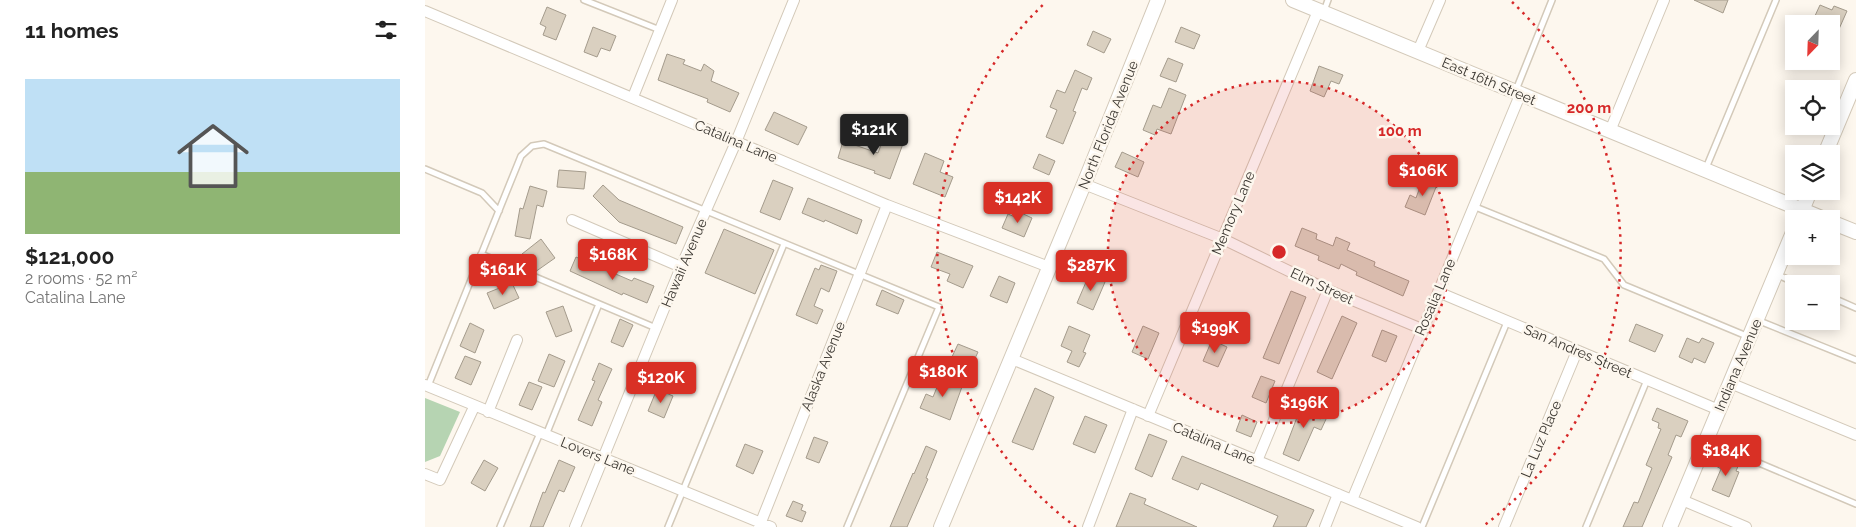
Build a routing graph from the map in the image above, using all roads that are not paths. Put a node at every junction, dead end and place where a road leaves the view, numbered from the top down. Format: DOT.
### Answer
graph roads {
  1 [pos="584,0"];
  2 [pos="672,0"];
  3 [pos="794,0"];
  4 [pos="1158,0"];
  5 [pos="1293,0"];
  6 [pos="1440,0"];
  7 [pos="1552,0"];
  8 [pos="1664,0"];
  9 [pos="1776,0"];
  10 [pos="1323,8"];
  11 [pos="425,10"];
  12 [pos="660,30"];
  13 [pos="1418,51"];
  14 [pos="1856,80"];
  15 [pos="1517,94"];
  16 [pos="633,97"];
  17 [pos="1610,131"];
  18 [pos="736,142"];
  19 [pos="1829,145"];
  20 [pos="425,170"];
  21 [pos="1705,170"];
  22 [pos="1084,184"];
  23 [pos="887,204"];
  24 [pos="1473,206"];
  25 [pos="1791,210"];
  26 [pos="499,211"];
  27 [pos="706,211"];
  28 [pos="572,220"];
  29 [pos="1840,226"];
  30 [pos="1856,232"];
  31 [pos="1223,239"];
  32 [pos="784,244"];
  33 [pos="1785,251"];
  34 [pos="481,254"];
  35 [pos="681,267"];
  36 [pos="1049,267"];
  37 [pos="859,274"];
  38 [pos="1775,274"];
  39 [pos="1785,278"];
  40 [pos="1328,290"];
  41 [pos="1438,292"];
  42 [pos="1840,301"];
  43 [pos="599,304"];
  44 [pos="1856,308"];
  45 [pos="1757,320"];
  46 [pos="1507,322"];
  47 [pos="657,328"];
  48 [pos="1422,329"];
  49 [pos="1749,337"];
  50 [pos="517,340"];
  51 [pos="1577,351"];
  52 [pos="1012,359"];
  53 [pos="1856,360"];
  54 [pos="1647,380"];
  55 [pos="1730,383"];
  56 [pos="427,386"];
  57 [pos="474,406"];
  58 [pos="1133,409"];
  59 [pos="1719,410"];
  60 [pos="488,412"];
  61 [pos="1148,416"];
  62 [pos="543,434"];
  63 [pos="1856,435"];
  64 [pos="1706,441"];
  65 [pos="604,459"];
  66 [pos="1257,461"];
  67 [pos="425,474"];
  68 [pos="683,491"];
  69 [pos="1338,494"];
  70 [pos="1352,500"];
  71 [pos="1682,500"];
  72 [pos="1856,504"];
  73 [pos="760,525"];
  74 [pos="500,527"];
  75 [pos="575,527"];
  76 [pos="667,527"];
  77 [pos="771,527"];
  78 [pos="847,527"];
  79 [pos="941,527"];
  80 [pos="1088,527"];
  81 [pos="1325,527"];
  82 [pos="1417,527"];
  83 [pos="1421,527"];
  84 [pos="1504,527"];
  85 [pos="1586,527"];
  86 [pos="1670,527"];
  87 [pos="1746,527"];
  1 -- 12 [label="lane"];
  2 -- 12 [label="street"];
  3 -- 18 [label="street, Hawaii Avenue"];
  4 -- 22 [label="street, North Florida Avenue"];
  5 -- 10 [label="street, East 16th Street"];
  6 -- 13 [label="street"];
  7 -- 15 [label="lane"];
  8 -- 17 [label="street"];
  9 -- 21 [label="lane"];
  10 -- 13 [label="street, East 16th Street"];
  10 -- 31 [label="street, Memory Lane"];
  11 -- 16 [label="street, Catalina Lane"];
  12 -- 16 [label="street"];
  13 -- 15 [label="street, East 16th Street"];
  14 -- 19 [label="street"];
  15 -- 17 [label="street, East 16th Street"];
  15 -- 24 [label="street, Rosalia Lane"];
  16 -- 18 [label="street, Catalina Lane"];
  17 -- 21 [label="street, East 16th Street"];
  18 -- 23 [label="street, Catalina Lane"];
  18 -- 27 [label="street, Hawaii Avenue"];
  20 -- 26 [label="lane"];
  21 -- 25 [label="street, East 16th Street"];
  22 -- 31 [label="street, Elm Street"];
  22 -- 36 [label="street, North Florida Avenue"];
  23 -- 36 [label="street, Catalina Lane"];
  23 -- 37 [label="street, Alaska Avenue"];
  24 -- 41 [label="street, Rosalia Lane"];
  24 -- 49 [label="lane"];
  26 -- 27 [label="lane"];
  26 -- 34 [label="lane"];
  27 -- 32 [label="lane"];
  27 -- 35 [label="street, Hawaii Avenue"];
  28 -- 35 [label="street"];
  29 -- 30 [label="street"];
  31 -- 40 [label="street, Elm Street"];
  31 -- 61 [label="street, Memory Lane"];
  32 -- 37 [label="lane"];
  32 -- 68 [label="lane"];
  33 -- 38 [label="street, Indiana Avenue"];
  34 -- 43 [label="lane"];
  34 -- 56 [label="lane"];
  35 -- 47 [label="street, Hawaii Avenue"];
  36 -- 52 [label="street, North Florida Avenue"];
  37 -- 73 [label="street, Alaska Avenue"];
  37 -- 78 [label="lane"];
  38 -- 39 [label="lane"];
  38 -- 45 [label="street, Indiana Avenue"];
  40 -- 48 [label="street, Elm Street"];
  40 -- 66 [label="street"];
  41 -- 46 [label="street, San Andres Street"];
  41 -- 48 [label="street, Rosalia Lane"];
  42 -- 44 [label="lane"];
  43 -- 47 [label="lane"];
  43 -- 62 [label="lane"];
  45 -- 49 [label="street, Indiana Avenue"];
  45 -- 53 [label="lane"];
  46 -- 51 [label="street, San Andres Street"];
  46 -- 83 [label="lane"];
  47 -- 65 [label="street, Hawaii Avenue"];
  48 -- 70 [label="street, Rosalia Lane"];
  49 -- 55 [label="street, Indiana Avenue"];
  50 -- 60 [label="street"];
  51 -- 54 [label="street, San Andres Street"];
  51 -- 84 [label="street, La Luz Place"];
  52 -- 58 [label="street, Catalina Lane"];
  52 -- 79 [label="street, North Florida Avenue"];
  54 -- 59 [label="street, San Andres Street"];
  54 -- 85 [label="lane"];
  55 -- 59 [label="street, Indiana Avenue"];
  55 -- 63 [label="street"];
  56 -- 57 [label="street, Lovers Lane"];
  57 -- 60 [label="street, Lovers Lane"];
  57 -- 67 [label="street"];
  58 -- 61 [label="street, Catalina Lane"];
  58 -- 80 [label="street"];
  59 -- 64 [label="street, Indiana Avenue"];
  60 -- 62 [label="street, Lovers Lane"];
  61 -- 66 [label="street, Catalina Lane"];
  62 -- 65 [label="street, Lovers Lane"];
  62 -- 74 [label="lane"];
  64 -- 71 [label="street, Indiana Avenue"];
  64 -- 72 [label="lane"];
  65 -- 68 [label="street, Lovers Lane"];
  65 -- 75 [label="street, Hawaii Avenue"];
  66 -- 69 [label="street, Catalina Lane"];
  68 -- 73 [label="street, Lovers Lane"];
  68 -- 76 [label="lane"];
  69 -- 70 [label="street, Catalina Lane"];
  69 -- 81 [label="street"];
  70 -- 82 [label="street, Catalina Lane"];
  71 -- 86 [label="street, Indiana Avenue"];
  71 -- 87 [label="street"];
  73 -- 77 [label="street, Lovers Lane"];
}
